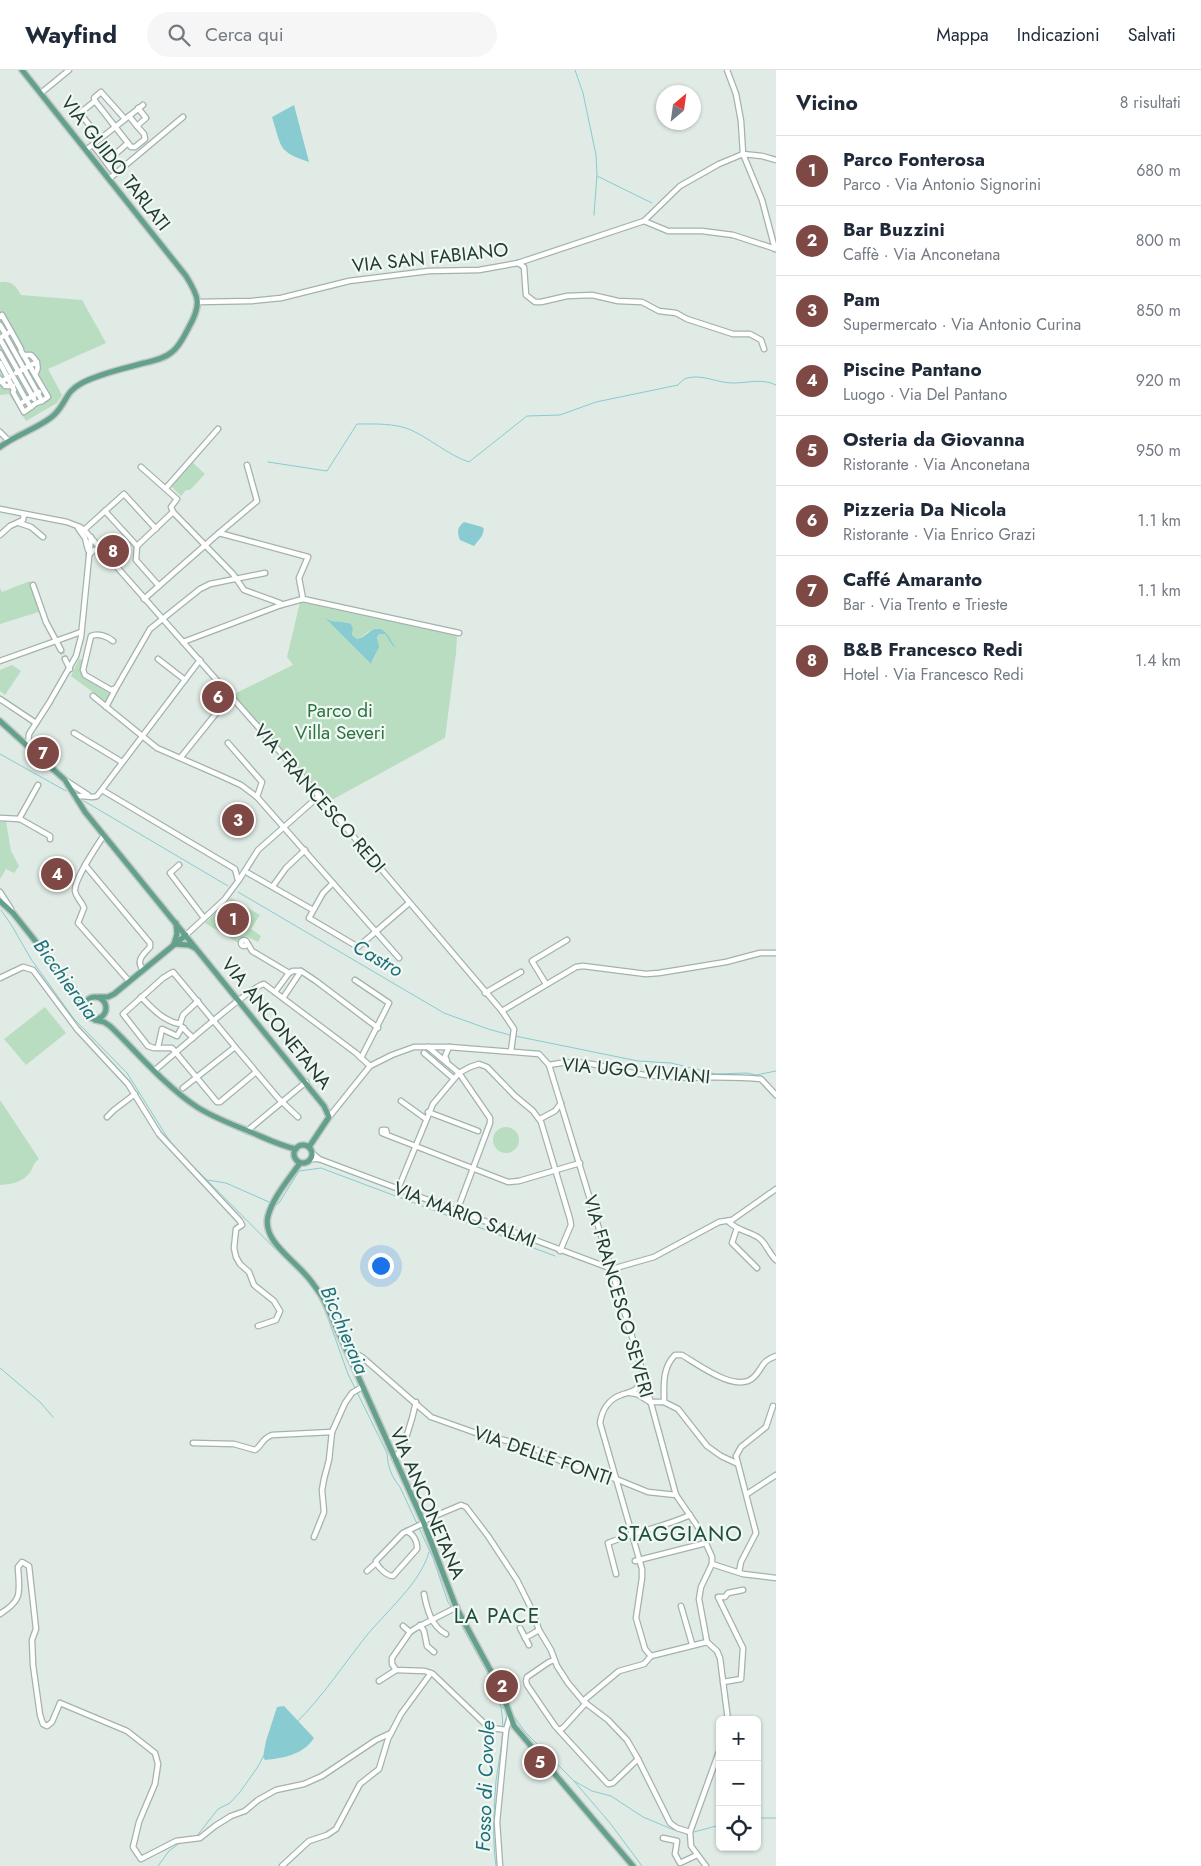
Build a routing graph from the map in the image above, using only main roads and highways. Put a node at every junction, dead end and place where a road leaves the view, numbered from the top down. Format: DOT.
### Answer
graph roads {
  1 [pos="22,70"];
  2 [pos="120,192"];
  3 [pos="130,206"];
  4 [pos="148,224"];
  5 [pos="167,252"];
  6 [pos="0,447"];
  7 [pos="0,721"];
  8 [pos="0,901"];
  9 [pos="176,923"];
  10 [pos="186,935"];
  11 [pos="174,944"];
  12 [pos="197,948"];
  13 [pos="76,992"];
  14 [pos="114,994"];
  15 [pos="99,998"];
  16 [pos="88,999"];
  17 [pos="84,1006"];
  18 [pos="106,1009"];
  19 [pos="95,1020"];
  20 [pos="110,1026"];
  21 [pos="308,1147"];
  22 [pos="295,1151"];
  23 [pos="300,1163"];
  24 [pos="633,1866"];
  1 -- 2 [label="main road, VIA GUIDO TARLATI"];
  2 -- 3 [label="main road, VIA GUIDO TARLATI"];
  2 -- 4 [label="main road"];
  3 -- 4 [label="main road"];
  3 -- 5 [label="main road, VIA GUIDO TARLATI"];
  4 -- 5 [label="main road"];
  5 -- 6 [label="main road"];
  7 -- 9 [label="main road, VIA ANCONETANA"];
  8 -- 13 [label="main road"];
  9 -- 10 [label="main road, VIA ANCONETANA"];
  9 -- 11 [label="main road"];
  10 -- 11 [label="main road"];
  10 -- 12 [label="main road, VIA ANCONETANA"];
  11 -- 12 [label="main road"];
  11 -- 14 [label="main road"];
  12 -- 21 [label="main road, VIA ANCONETANA"];
  13 -- 16 [label="main road"];
  13 -- 17 [label="main road"];
  14 -- 15 [label="main road"];
  14 -- 18 [label="main road"];
  15 -- 16 [label="main road"];
  15 -- 18 [label="main road"];
  16 -- 17 [label="main road"];
  17 -- 19 [label="main road"];
  18 -- 19 [label="main road"];
  18 -- 20 [label="main road"];
  19 -- 20 [label="main road"];
  20 -- 22 [label="main road"];
  21 -- 22 [label="main road"];
  21 -- 23 [label="main road"];
  22 -- 23 [label="main road"];
  23 -- 24 [label="main road, VIA ANCONETANA"];
}
